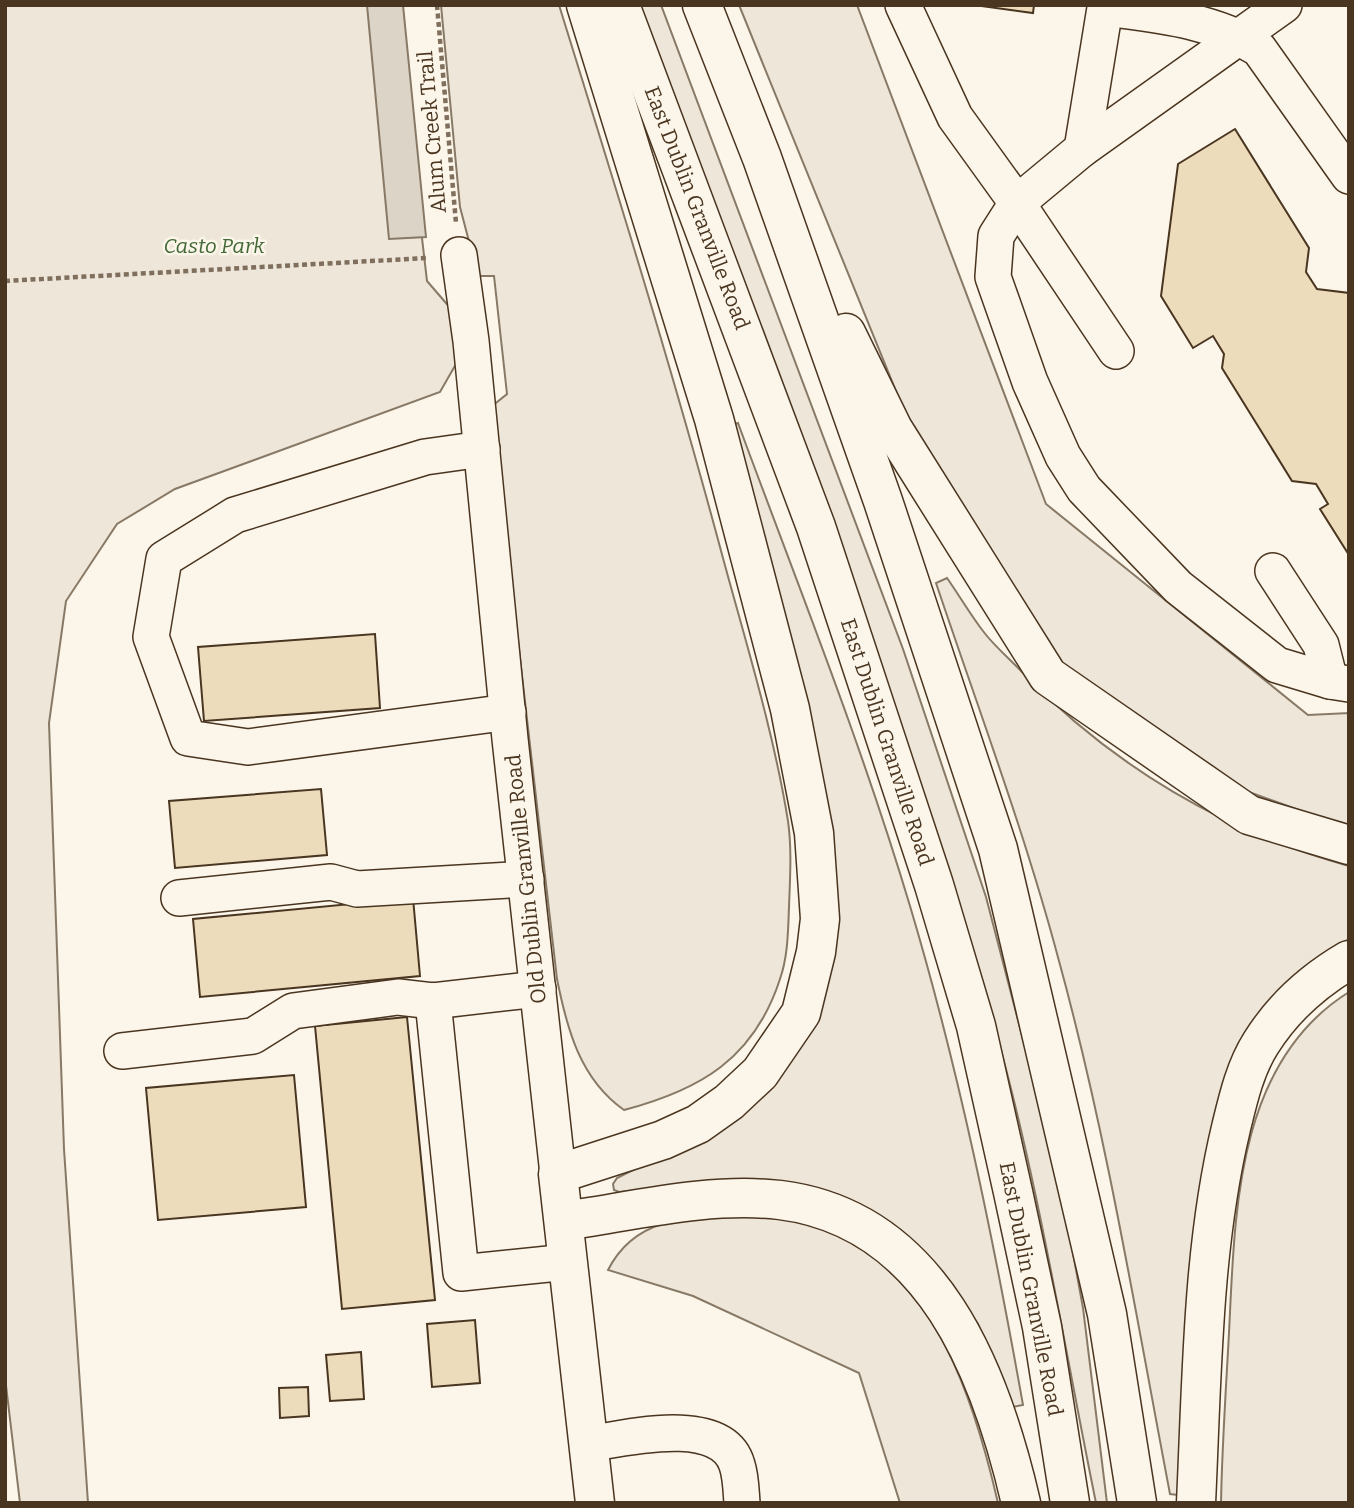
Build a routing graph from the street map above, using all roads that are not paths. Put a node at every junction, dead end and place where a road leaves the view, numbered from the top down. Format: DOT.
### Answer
graph roads {
  1 [pos="586,5"];
  2 [pos="620,5"];
  3 [pos="702,5"];
  4 [pos="903,5"];
  5 [pos="1284,5"];
  6 [pos="1105,6"];
  7 [pos="1238,36"];
  8 [pos="1082,149"];
  9 [pos="762,158"];
  10 [pos="1349,176"];
  11 [pos="1017,203"];
  12 [pos="448,256"];
  13 [pos="1116,351"];
  14 [pos="482,449"];
  15 [pos="1273,571"];
  16 [pos="1339,683"];
  17 [pos="508,712"];
  18 [pos="1349,845"];
  19 [pos="526,879"];
  20 [pos="179,898"];
  21 [pos="1349,960"];
  22 [pos="538,989"];
  23 [pos="433,1000"];
  24 [pos="122,1051"];
  25 [pos="558,1174"];
  26 [pos="564,1222"];
  27 [pos="568,1262"];
  28 [pos="588,1444"];
  29 [pos="595,1503"];
  30 [pos="742,1503"];
  31 [pos="1021,1503"];
  32 [pos="1070,1503"];
  33 [pos="1137,1503"];
  34 [pos="1196,1503"];
  1 -- 25 [label="main road"];
  2 -- 32 [label="main road, East Dublin Granville Road"];
  3 -- 9 [label="main road"];
  4 -- 11 [label="street"];
  5 -- 7 [label="street"];
  6 -- 7 [label="street"];
  6 -- 8 [label="street"];
  7 -- 8 [label="street"];
  7 -- 10 [label="street"];
  8 -- 11 [label="street"];
  9 -- 18 [label="main road"];
  9 -- 33 [label="main road"];
  11 -- 13 [label="street"];
  11 -- 16 [label="street"];
  12 -- 14 [label="street, Old Dublin Granville Road"];
  14 -- 17 [label="street, Old Dublin Granville Road"];
  14 -- 17 [label="street"];
  15 -- 16 [label="street"];
  17 -- 19 [label="street, Old Dublin Granville Road"];
  19 -- 20 [label="street"];
  19 -- 22 [label="street, Old Dublin Granville Road"];
  21 -- 34 [label="main road"];
  22 -- 23 [label="street"];
  22 -- 25 [label="street, Old Dublin Granville Road"];
  23 -- 24 [label="street"];
  23 -- 27 [label="street"];
  25 -- 26 [label="main road, Old Dublin Granville Road"];
  26 -- 27 [label="main road, Old Dublin Granville Road"];
  26 -- 31 [label="main road"];
  27 -- 28 [label="main road, Old Dublin Granville Road"];
  28 -- 29 [label="main road, Old Dublin Granville Road"];
  28 -- 30 [label="street"];
}
